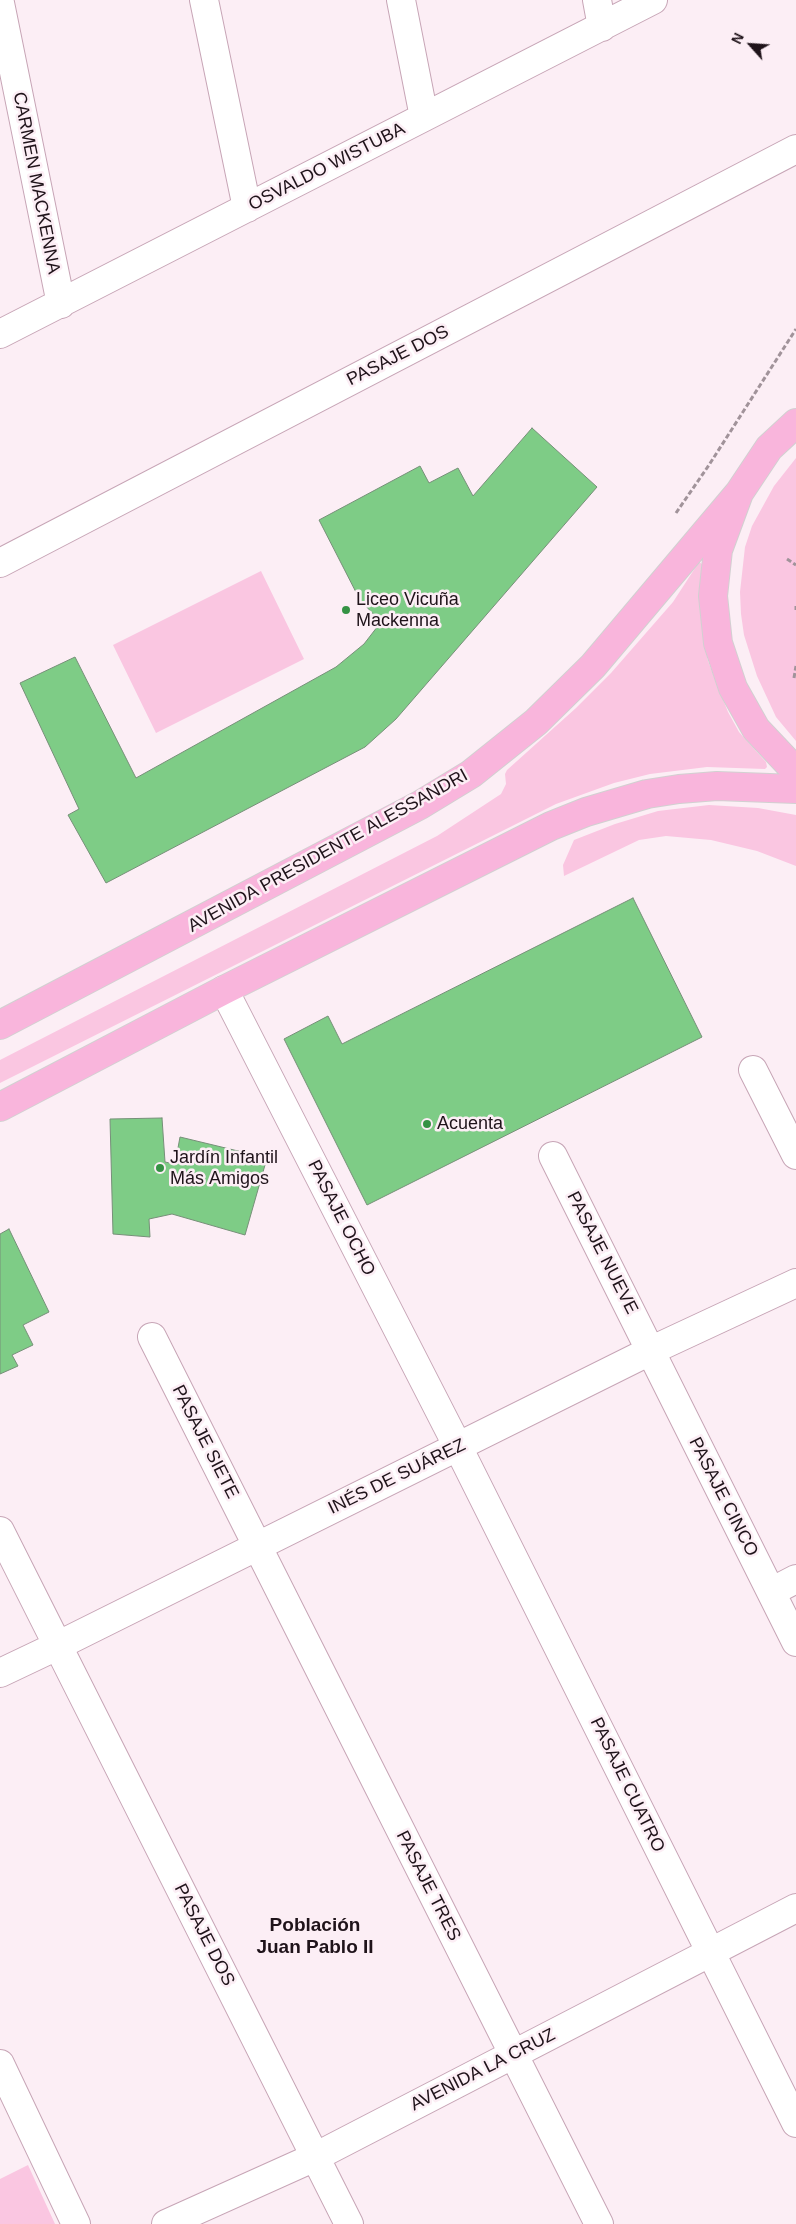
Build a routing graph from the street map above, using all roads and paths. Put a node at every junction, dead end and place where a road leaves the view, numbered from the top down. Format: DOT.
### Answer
graph roads {
  1 [pos="204,0"];
  2 [pos="401,0"];
  3 [pos="597,0"];
  4 [pos="653,0"];
  5 [pos="0,3"];
  6 [pos="602,27"];
  7 [pos="424,117"];
  8 [pos="796,149"];
  9 [pos="247,208"];
  10 [pos="61,304"];
  11 [pos="796,330"];
  12 [pos="0,334"];
  13 [pos="796,405"];
  14 [pos="796,423"];
  15 [pos="770,448"];
  16 [pos="739,493"];
  17 [pos="672,518"];
  18 [pos="787,559"];
  19 [pos="0,563"];
  20 [pos="796,564"];
  21 [pos="796,606"];
  22 [pos="796,610"];
  23 [pos="796,666"];
  24 [pos="794,678"];
  25 [pos="796,769"];
  26 [pos="796,789"];
  27 [pos="224,990"];
  28 [pos="0,1025"];
  29 [pos="753,1070"];
  30 [pos="0,1107"];
  31 [pos="796,1155"];
  32 [pos="552,1156"];
  33 [pos="796,1284"];
  34 [pos="152,1337"];
  35 [pos="650,1351"];
  36 [pos="458,1447"];
  37 [pos="0,1531"];
  38 [pos="257,1546"];
  39 [pos="796,1579"];
  40 [pos="771,1592"];
  41 [pos="796,1642"];
  42 [pos="59,1645"];
  43 [pos="0,1673"];
  44 [pos="796,1908"];
  45 [pos="710,1952"];
  46 [pos="512,2055"];
  47 [pos="0,2064"];
  48 [pos="796,2123"];
  49 [pos="315,2157"];
  50 [pos="76,2224"];
  51 [pos="166,2224"];
  52 [pos="349,2224"];
  53 [pos="599,2224"];
  1 -- 9 [label="street"];
  2 -- 7 [label="street"];
  3 -- 6 [label="street"];
  4 -- 6 [label="street, OSVALDO WISTUBA"];
  5 -- 10 [label="street, CARMEN MACKENNA"];
  6 -- 7 [label="street, OSVALDO WISTUBA"];
  7 -- 9 [label="street, OSVALDO WISTUBA"];
  8 -- 19 [label="street, PASAJE DOS"];
  9 -- 10 [label="street, OSVALDO WISTUBA"];
  10 -- 12 [label="street, OSVALDO WISTUBA"];
  11 -- 17 [label="path"];
  13 -- 15 [label="main road"];
  14 -- 15 [label="main road, AVENIDA PRESIDENTE ALESSANDRI"];
  15 -- 16 [label="main road, AVENIDA PRESIDENTE ALESSANDRI"];
  16 -- 25 [label="main road, AVENIDA PRESIDENTE ALESSANDRI"];
  16 -- 28 [label="main road, AVENIDA PRESIDENTE ALESSANDRI"];
  18 -- 20 [label="path"];
  21 -- 22 [label="path"];
  23 -- 24 [label="path"];
  26 -- 27 [label="main road"];
  27 -- 30 [label="main road"];
  27 -- 36 [label="street, PASAJE OCHO"];
  29 -- 31 [label="street"];
  32 -- 35 [label="street, PASAJE NUEVE"];
  33 -- 35 [label="street, INÉS DE SUÁREZ"];
  34 -- 38 [label="street, PASAJE SIETE"];
  35 -- 36 [label="street, INÉS DE SUÁREZ"];
  35 -- 40 [label="street, PASAJE CINCO"];
  36 -- 38 [label="street, INÉS DE SUÁREZ"];
  36 -- 45 [label="street, PASAJE CUATRO"];
  37 -- 42 [label="street, PASAJE DOS"];
  38 -- 42 [label="street, INÉS DE SUÁREZ"];
  38 -- 46 [label="street, PASAJE TRES"];
  39 -- 40 [label="street"];
  40 -- 41 [label="street, PASAJE CINCO"];
  42 -- 43 [label="street, INÉS DE SUÁREZ"];
  42 -- 49 [label="street, PASAJE DOS"];
  44 -- 45 [label="street, AVENIDA LA CRUZ"];
  45 -- 46 [label="street, AVENIDA LA CRUZ"];
  45 -- 48 [label="street, PASAJE CUATRO"];
  46 -- 49 [label="street, AVENIDA LA CRUZ"];
  46 -- 53 [label="street, PASAJE TRES"];
  47 -- 50 [label="street"];
  49 -- 51 [label="street, AVENIDA LA CRUZ"];
  49 -- 52 [label="street, PASAJE DOS"];
}
